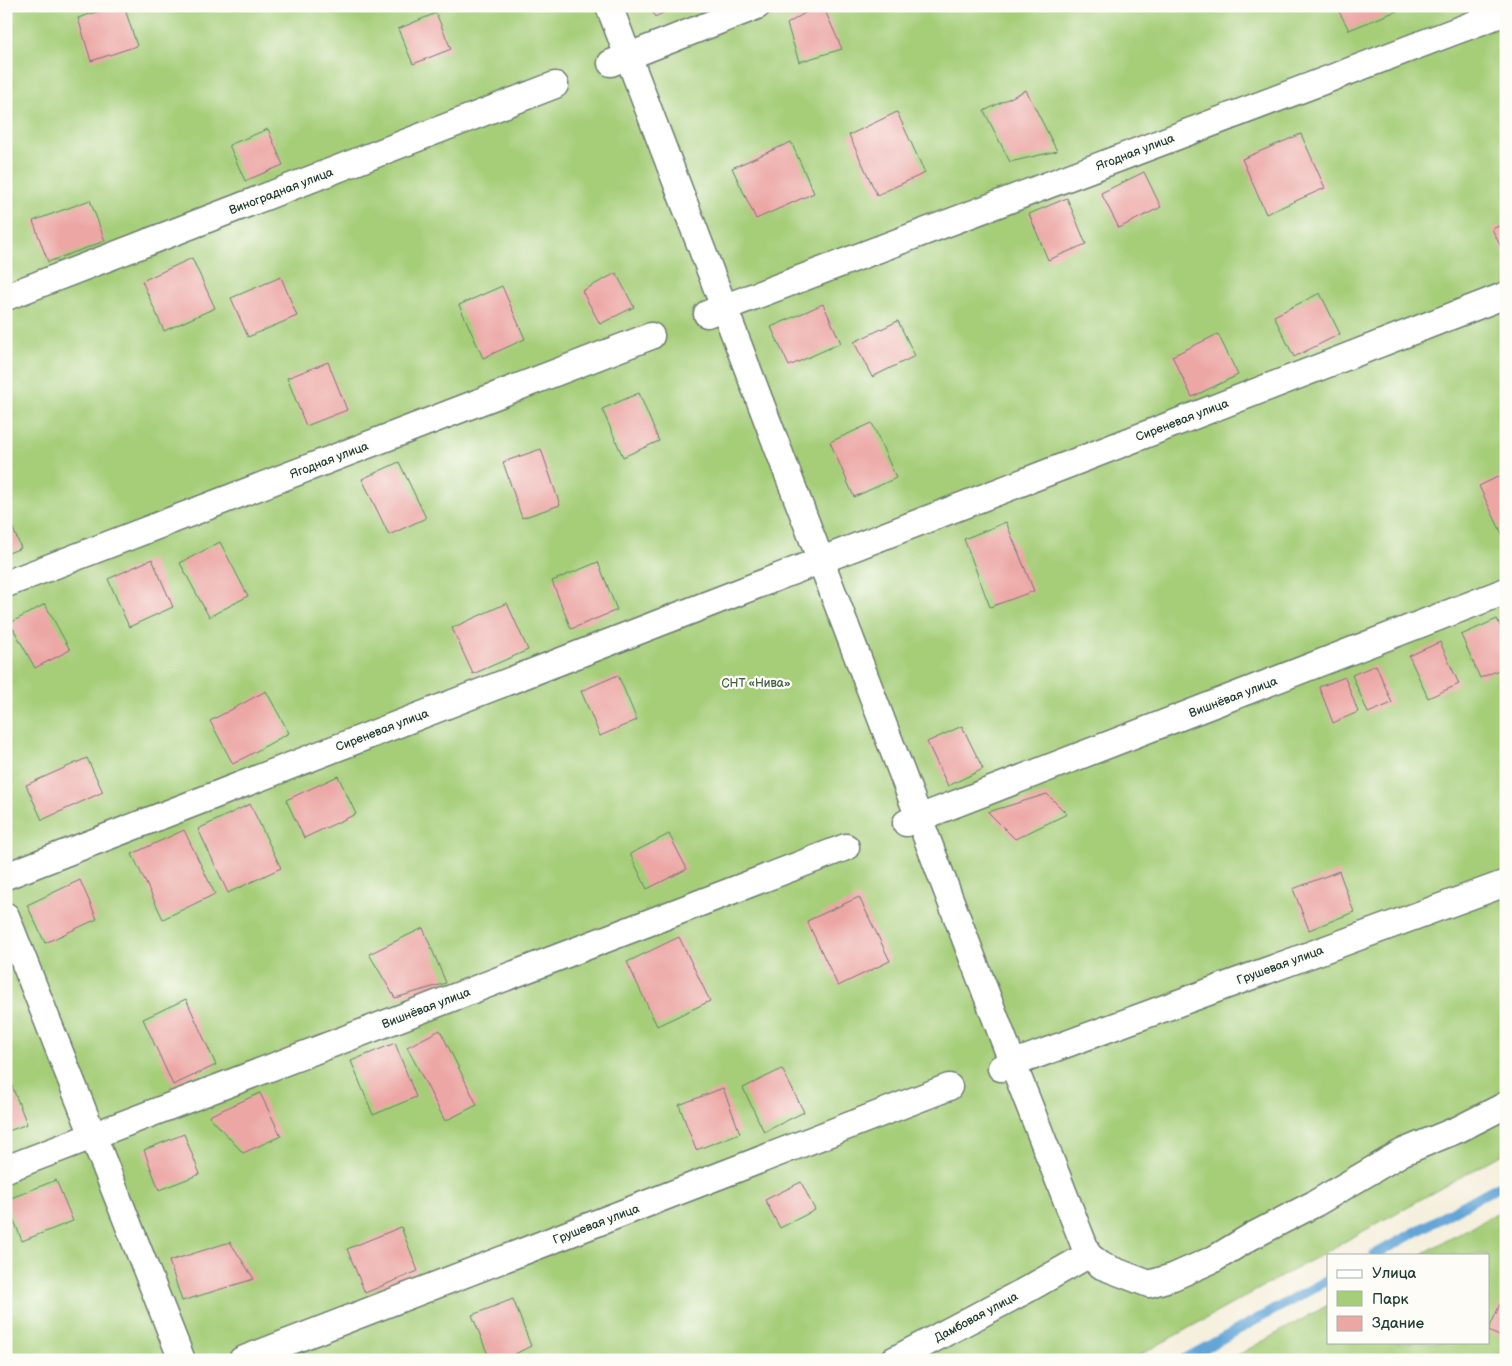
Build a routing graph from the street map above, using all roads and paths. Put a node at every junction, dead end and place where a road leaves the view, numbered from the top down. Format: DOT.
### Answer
graph roads {
  1 [pos="609,6"];
  2 [pos="757,6"];
  3 [pos="1506,12"];
  4 [pos="618,59"];
  5 [pos="555,85"];
  6 [pos="1506,295"];
  7 [pos="6,297"];
  8 [pos="715,311"];
  9 [pos="651,336"];
  10 [pos="820,560"];
  11 [pos="6,584"];
  12 [pos="1506,591"];
  13 [pos="913,820"];
  14 [pos="846,847"];
  15 [pos="6,876"];
  16 [pos="1506,883"];
  17 [pos="6,916"];
  18 [pos="1007,1066"];
  19 [pos="949,1087"];
  20 [pos="1506,1105"];
  21 [pos="94,1135"];
  22 [pos="6,1169"];
  23 [pos="1088,1255"];
  24 [pos="182,1360"];
  25 [pos="242,1360"];
  26 [pos="894,1360"];
  1 -- 4 [label="street"];
  2 -- 4 [label="street"];
  3 -- 8 [label="street, Ягодная улица"];
  4 -- 8 [label="street"];
  5 -- 7 [label="street, Виноградная улица"];
  6 -- 10 [label="street, Сиреневая улица"];
  8 -- 10 [label="street"];
  9 -- 11 [label="street, Ягодная улица"];
  10 -- 13 [label="street"];
  10 -- 15 [label="street, Сиреневая улица"];
  12 -- 13 [label="street, Вишнёвая улица"];
  13 -- 18 [label="street"];
  14 -- 21 [label="street, Вишнёвая улица"];
  16 -- 18 [label="street, Грушевая улица"];
  17 -- 21 [label="street"];
  18 -- 23 [label="street"];
  19 -- 25 [label="street, Грушевая улица"];
  20 -- 23 [label="street"];
  21 -- 22 [label="street, Вишнёвая улица"];
  21 -- 24 [label="street"];
  23 -- 26 [label="street, Дамбовая улица"];
}
